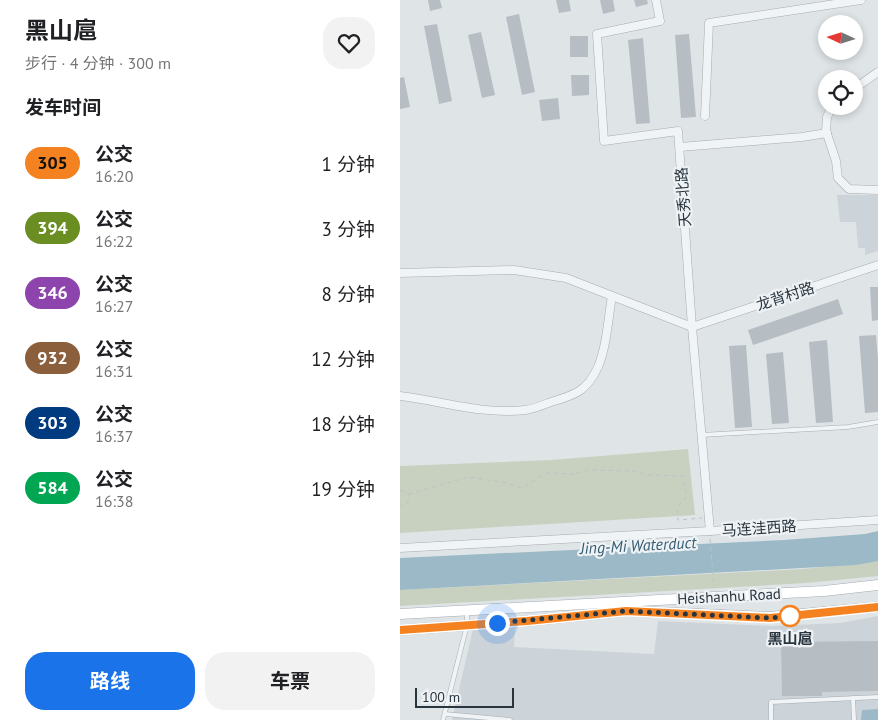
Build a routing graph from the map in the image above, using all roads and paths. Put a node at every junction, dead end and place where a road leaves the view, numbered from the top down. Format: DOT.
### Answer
graph roads {
  1 [pos="656,0"];
  2 [pos="861,0"];
  3 [pos="878,72"];
  4 [pos="863,83"];
  5 [pos="829,115"];
  6 [pos="705,116"];
  7 [pos="827,133"];
  8 [pos="680,147"];
  9 [pos="878,190"];
  10 [pos="878,265"];
  11 [pos="400,273"];
  12 [pos="612,296"];
  13 [pos="692,327"];
  14 [pos="400,396"];
  15 [pos="878,422"];
  16 [pos="701,436"];
  17 [pos="400,490"];
  18 [pos="409,494"];
  19 [pos="400,506"];
  20 [pos="708,518"];
  21 [pos="878,520"];
  22 [pos="710,531"];
  23 [pos="400,548"];
  24 [pos="878,585"];
  25 [pos="714,596"];
  26 [pos="878,607"];
  27 [pos="467,610"];
  28 [pos="435,613"];
  29 [pos="400,614"];
  30 [pos="467,625"];
  31 [pos="437,628"];
  32 [pos="400,630"];
  33 [pos="878,697"];
  34 [pos="853,698"];
  35 [pos="444,714"];
  36 [pos="443,720"];
  37 [pos="510,720"];
  38 [pos="772,720"];
  39 [pos="854,720"];
  1 -- 8 [label="street, 天秀北路"];
  2 -- 6 [label="street"];
  3 -- 4 [label="street"];
  5 -- 7 [label="street"];
  7 -- 8 [label="street"];
  7 -- 9 [label="street"];
  8 -- 13 [label="street, 天秀北路"];
  10 -- 13 [label="street, 龙背村路"];
  11 -- 12 [label="street"];
  12 -- 13 [label="street"];
  12 -- 14 [label="street"];
  13 -- 16 [label="street, 天秀北路"];
  15 -- 16 [label="lane"];
  16 -- 20 [label="street, 天秀北路"];
  17 -- 18 [label="path"];
  18 -- 19 [label="path"];
  18 -- 20 [label="path"];
  20 -- 22 [label="street, 天秀北路"];
  21 -- 22 [label="street, 马连洼西路"];
  22 -- 23 [label="street, 马连洼西路"];
  22 -- 25 [label="path"];
  24 -- 25 [label="main road, Heishanhu Road"];
  25 -- 27 [label="main road, Heishanhu Road"];
  26 -- 30 [label="main road, Heishanhu Road"];
  27 -- 28 [label="main road, Heishanhu Road"];
  27 -- 30 [label="lane"];
  28 -- 29 [label="main road, Heishanhu Road"];
  28 -- 31 [label="main road"];
  30 -- 31 [label="main road, Heishanhu Road"];
  30 -- 35 [label="lane"];
  31 -- 32 [label="main road, Heishanhu Road"];
  33 -- 34 [label="lane"];
  34 -- 38 [label="lane"];
  34 -- 39 [label="lane"];
  35 -- 36 [label="lane"];
  35 -- 37 [label="lane"];
}
